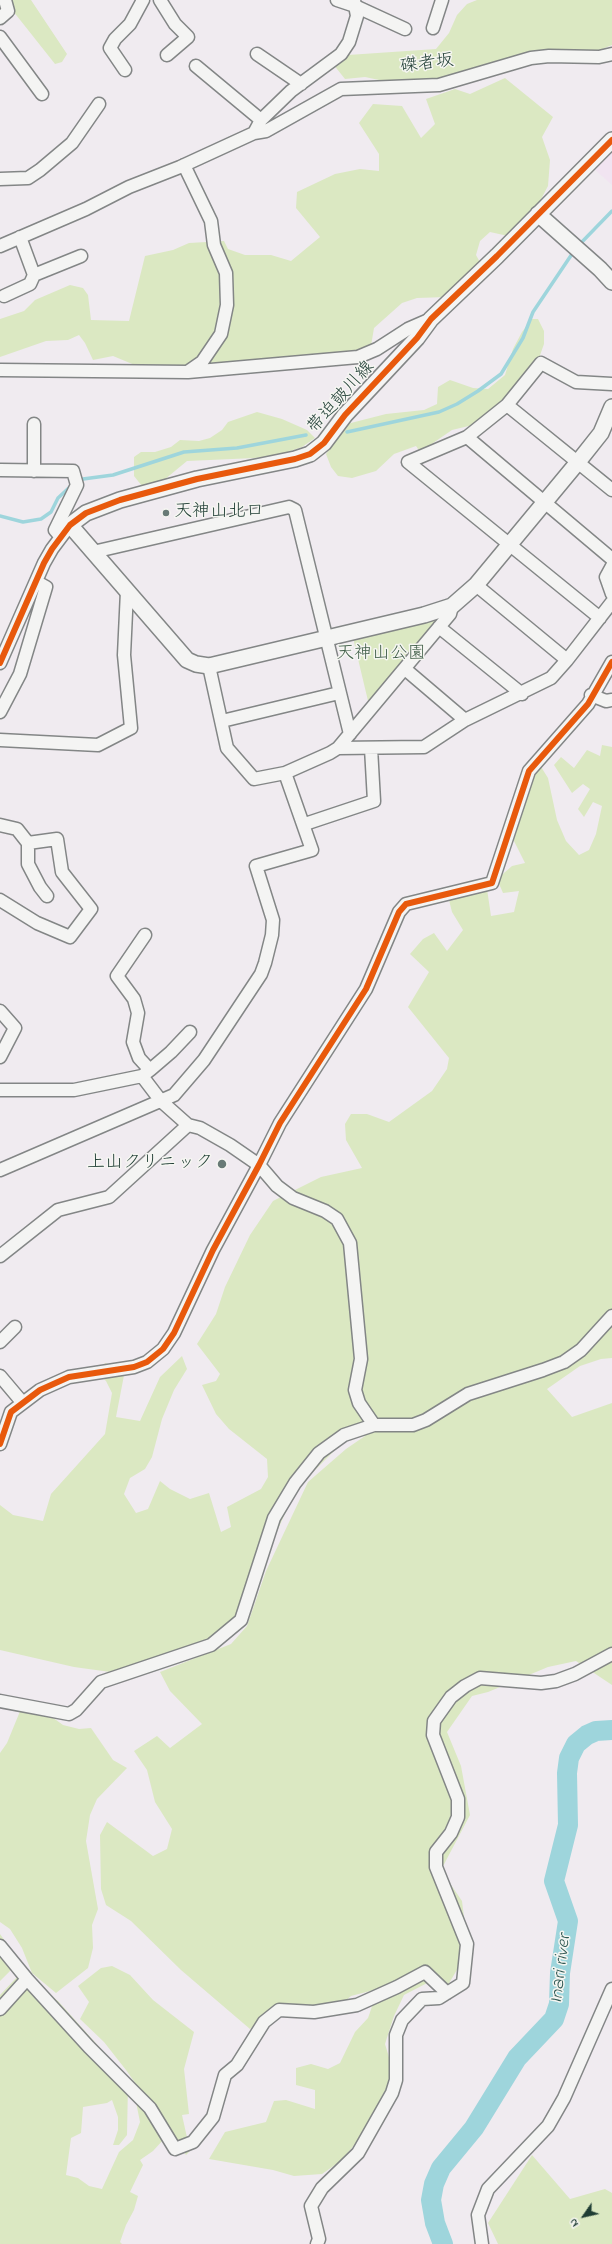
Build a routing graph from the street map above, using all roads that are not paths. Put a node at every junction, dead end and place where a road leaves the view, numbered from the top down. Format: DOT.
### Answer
graph roads {
  1 [pos="5,0"];
  2 [pos="143,0"];
  3 [pos="337,0"];
  4 [pos="442,0"];
  5 [pos="166,3"];
  6 [pos="355,3"];
  7 [pos="0,18"];
  8 [pos="432,28"];
  9 [pos="405,29"];
  10 [pos="0,37"];
  11 [pos="257,54"];
  12 [pos="612,54"];
  13 [pos="167,55"];
  14 [pos="196,66"];
  15 [pos="124,70"];
  16 [pos="301,84"];
  17 [pos="42,94"];
  18 [pos="99,104"];
  19 [pos="261,120"];
  20 [pos="254,133"];
  21 [pos="612,140"];
  22 [pos="184,165"];
  23 [pos="0,179"];
  24 [pos="538,214"];
  25 [pos="20,237"];
  26 [pos="0,246"];
  27 [pos="81,256"];
  28 [pos="34,276"];
  29 [pos="612,282"];
  30 [pos="4,296"];
  31 [pos="431,319"];
  32 [pos="0,370"];
  33 [pos="188,372"];
  34 [pos="612,384"];
  35 [pos="507,405"];
  36 [pos="612,407"];
  37 [pos="34,424"];
  38 [pos="467,437"];
  39 [pos="578,462"];
  40 [pos="0,470"];
  41 [pos="34,471"];
  42 [pos="612,490"];
  43 [pos="544,503"];
  44 [pos="66,531"];
  45 [pos="509,545"];
  46 [pos="93,552"];
  47 [pos="612,559"];
  48 [pos="612,566"];
  49 [pos="37,582"];
  50 [pos="476,585"];
  51 [pos="127,591"];
  52 [pos="612,594"];
  53 [pos="612,602"];
  54 [pos="452,606"];
  55 [pos="600,618"];
  56 [pos="439,627"];
  57 [pos="325,637"];
  58 [pos="567,660"];
  59 [pos="612,662"];
  60 [pos="0,663"];
  61 [pos="209,666"];
  62 [pos="405,669"];
  63 [pos="339,693"];
  64 [pos="522,694"];
  65 [pos="591,695"];
  66 [pos="612,700"];
  67 [pos="0,712"];
  68 [pos="465,720"];
  69 [pos="222,721"];
  70 [pos="350,734"];
  71 [pos="0,740"];
  72 [pos="338,748"];
  73 [pos="371,748"];
  74 [pos="285,773"];
  75 [pos="305,824"];
  76 [pos="0,825"];
  77 [pos="28,843"];
  78 [pos="47,896"];
  79 [pos="0,900"];
  80 [pos="145,935"];
  81 [pos="0,1011"];
  82 [pos="190,1032"];
  83 [pos="0,1057"];
  84 [pos="146,1073"];
  85 [pos="0,1090"];
  86 [pos="161,1101"];
  87 [pos="188,1125"];
  88 [pos="260,1166"];
  89 [pos="0,1170"];
  90 [pos="0,1256"];
  91 [pos="612,1316"];
  92 [pos="15,1327"];
  93 [pos="0,1342"];
  94 [pos="0,1376"];
  95 [pos="22,1402"];
  96 [pos="374,1425"];
  97 [pos="0,1444"];
  98 [pos="612,1654"];
  99 [pos="0,1701"];
  100 [pos="0,1946"];
  101 [pos="27,1979"];
  102 [pos="612,1989"];
  103 [pos="447,1994"];
  104 [pos="0,2009"];
  105 [pos="317,2244"];
  106 [pos="482,2244"];
  1 -- 7 [label="street"];
  2 -- 15 [label="street"];
  3 -- 6 [label="street"];
  4 -- 8 [label="street"];
  5 -- 13 [label="street"];
  6 -- 9 [label="street"];
  6 -- 16 [label="street"];
  10 -- 17 [label="street"];
  11 -- 16 [label="street"];
  12 -- 20 [label="street, 磔者坂"];
  14 -- 19 [label="street"];
  16 -- 19 [label="street"];
  18 -- 23 [label="street"];
  19 -- 20 [label="street"];
  20 -- 22 [label="street, 磔者坂"];
  21 -- 24 [label="street, 帯迫皷川線"];
  22 -- 25 [label="street, 磔者坂"];
  22 -- 33 [label="street"];
  24 -- 29 [label="street"];
  24 -- 31 [label="street, 帯迫皷川線"];
  25 -- 26 [label="street, 磔者坂"];
  25 -- 28 [label="street"];
  27 -- 28 [label="street"];
  28 -- 30 [label="street"];
  31 -- 33 [label="street"];
  31 -- 44 [label="street, 帯迫皷川線"];
  32 -- 33 [label="street"];
  34 -- 35 [label="street"];
  35 -- 38 [label="street"];
  35 -- 39 [label="street"];
  36 -- 39 [label="street"];
  37 -- 41 [label="street"];
  38 -- 43 [label="street"];
  38 -- 45 [label="street"];
  39 -- 42 [label="street"];
  39 -- 43 [label="street"];
  40 -- 41 [label="street"];
  41 -- 44 [label="street"];
  43 -- 45 [label="street"];
  43 -- 47 [label="street"];
  44 -- 46 [label="street"];
  44 -- 49 [label="street, 帯迫皷川線"];
  45 -- 50 [label="street"];
  45 -- 55 [label="street"];
  46 -- 51 [label="street"];
  46 -- 57 [label="street"];
  48 -- 52 [label="street"];
  49 -- 60 [label="street, 帯迫皷川線"];
  49 -- 67 [label="street"];
  50 -- 54 [label="street"];
  50 -- 58 [label="street"];
  51 -- 61 [label="street"];
  51 -- 71 [label="street"];
  53 -- 55 [label="street"];
  54 -- 56 [label="street"];
  54 -- 57 [label="street"];
  55 -- 58 [label="street"];
  56 -- 62 [label="street"];
  56 -- 64 [label="street"];
  57 -- 61 [label="street"];
  57 -- 63 [label="street"];
  58 -- 64 [label="street"];
  59 -- 65 [label="street"];
  61 -- 69 [label="street"];
  62 -- 68 [label="street"];
  62 -- 70 [label="street"];
  63 -- 69 [label="street"];
  63 -- 70 [label="street"];
  64 -- 68 [label="street"];
  65 -- 66 [label="street"];
  65 -- 88 [label="street"];
  68 -- 73 [label="street"];
  69 -- 74 [label="street"];
  70 -- 72 [label="street"];
  72 -- 73 [label="street"];
  72 -- 74 [label="street"];
  73 -- 75 [label="street"];
  74 -- 75 [label="street"];
  75 -- 86 [label="street"];
  76 -- 77 [label="street"];
  77 -- 78 [label="street"];
  77 -- 79 [label="street"];
  80 -- 84 [label="street"];
  81 -- 83 [label="street"];
  82 -- 84 [label="street"];
  84 -- 85 [label="street"];
  84 -- 86 [label="street"];
  86 -- 87 [label="street"];
  86 -- 89 [label="street"];
  87 -- 88 [label="street"];
  87 -- 90 [label="street"];
  88 -- 95 [label="street"];
  88 -- 96 [label="street"];
  91 -- 96 [label="street"];
  92 -- 93 [label="street"];
  94 -- 95 [label="street"];
  95 -- 97 [label="street"];
  96 -- 99 [label="street"];
  98 -- 103 [label="street"];
  100 -- 101 [label="street"];
  101 -- 103 [label="street"];
  101 -- 104 [label="street"];
  102 -- 106 [label="street"];
  103 -- 105 [label="street"];
}
